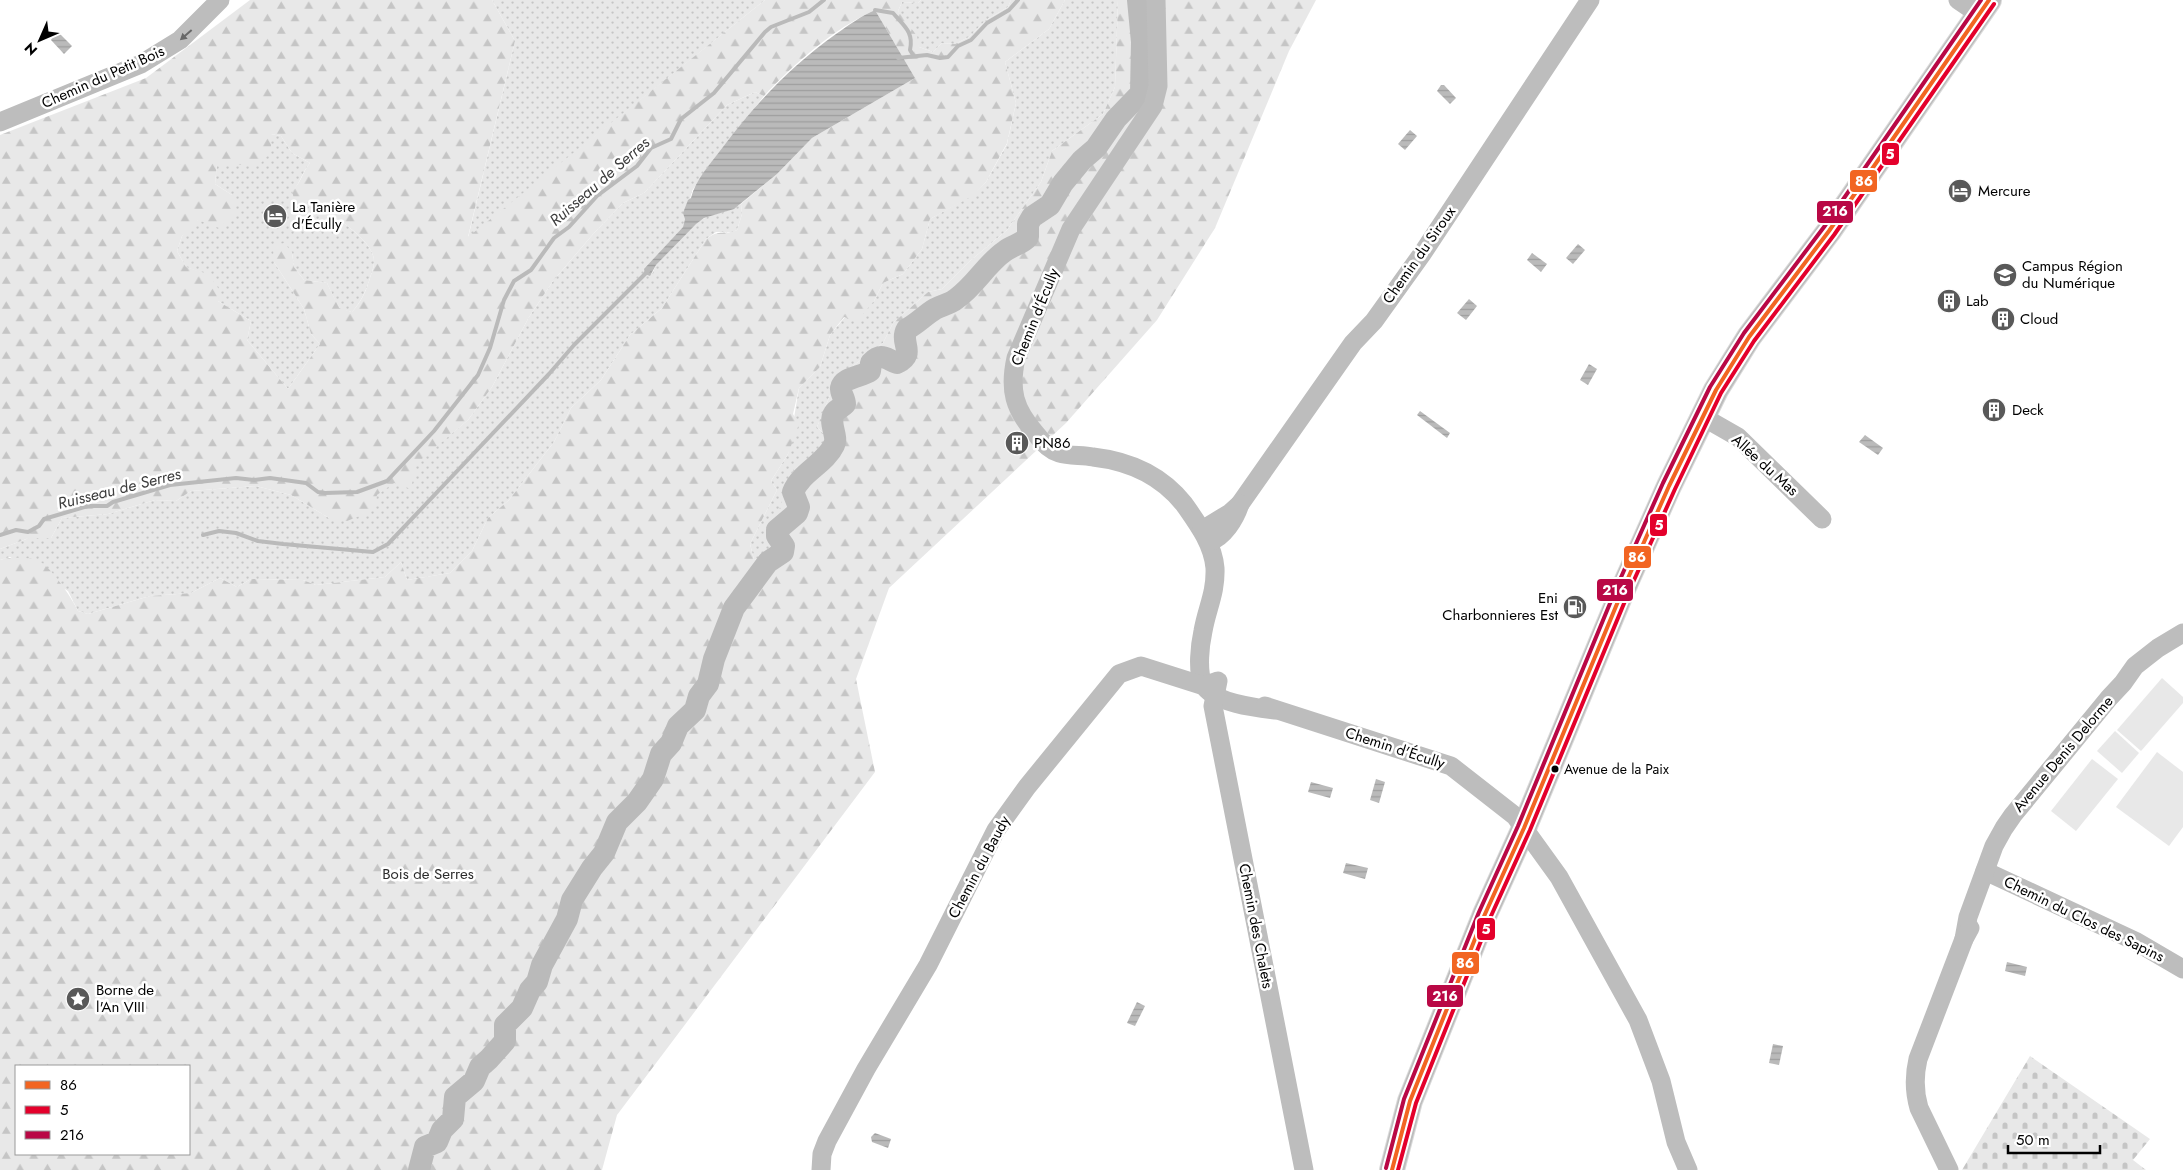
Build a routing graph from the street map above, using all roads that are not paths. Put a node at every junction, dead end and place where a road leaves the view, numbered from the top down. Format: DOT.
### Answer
graph roads {
  1 [pos="220,0"];
  2 [pos="1156,0"];
  3 [pos="1590,0"];
  4 [pos="1958,0"];
  5 [pos="1985,8"];
  6 [pos="0,122"];
  7 [pos="1703,417"];
  8 [pos="1822,519"];
  9 [pos="1205,536"];
  10 [pos="2180,636"];
  11 [pos="1212,688"];
  12 [pos="1524,828"];
  13 [pos="1989,872"];
  14 [pos="2183,969"];
  15 [pos="821,1170"];
  16 [pos="1304,1170"];
  17 [pos="1392,1170"];
  18 [pos="1688,1170"];
  19 [pos="1949,1170"];
  1 -- 6 [label="street, Chemin du Petit Bois, one-way"];
  2 -- 9 [label="street, Chemin d'Écully"];
  3 -- 9 [label="street, Chemin du Siroux"];
  4 -- 5 [label="street"];
  5 -- 7 [label="main road"];
  7 -- 8 [label="street, Allée du Mas"];
  7 -- 12 [label="main road"];
  9 -- 11 [label="street, Chemin d'Écully"];
  10 -- 13 [label="street, Avenue Denis Delorme"];
  11 -- 12 [label="street, Chemin d'Écully"];
  11 -- 15 [label="street, Chemin du Baudy"];
  11 -- 16 [label="street, Chemin des Chalets"];
  12 -- 17 [label="main road"];
  12 -- 18 [label="street"];
  13 -- 14 [label="street, Chemin du Clos des Sapins"];
  13 -- 19 [label="street, Avenue Denis Delorme"];
}
